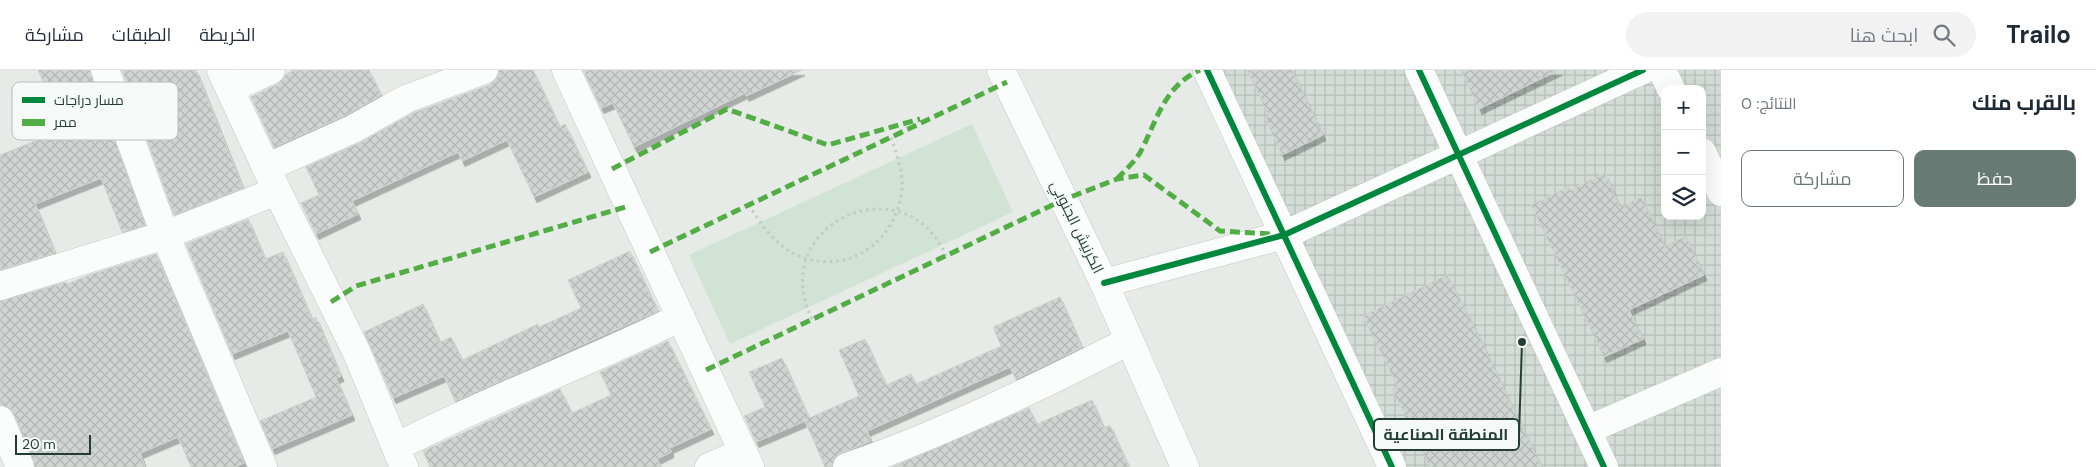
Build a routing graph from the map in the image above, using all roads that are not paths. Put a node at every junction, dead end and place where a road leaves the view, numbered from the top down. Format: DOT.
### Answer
graph roads {
  1 [pos="105,70"];
  2 [pos="271,70"];
  3 [pos="484,70"];
  4 [pos="566,70"];
  5 [pos="1002,70"];
  6 [pos="1207,70"];
  7 [pos="1419,70"];
  8 [pos="1643,70"];
  9 [pos="1662,70"];
  10 [pos="225,80"];
  11 [pos="109,82"];
  12 [pos="1669,85"];
  13 [pos="130,140"];
  14 [pos="1460,156"];
  15 [pos="1711,158"];
  16 [pos="271,179"];
  17 [pos="1721,192"];
  18 [pos="164,235"];
  19 [pos="1284,235"];
  20 [pos="1104,283"];
  21 [pos="0,286"];
  22 [pos="681,317"];
  23 [pos="1129,340"];
  24 [pos="1721,372"];
  25 [pos="0,420"];
  26 [pos="1588,430"];
  27 [pos="400,457"];
  28 [pos="747,459"];
  29 [pos="1183,466"];
  30 [pos="20,467"];
  31 [pos="263,467"];
  32 [pos="709,467"];
  33 [pos="847,467"];
  34 [pos="1392,467"];
  35 [pos="1604,467"];
  1 -- 11 [label="street"];
  2 -- 10 [label="street"];
  3 -- 16 [label="street"];
  4 -- 22 [label="street"];
  5 -- 20 [label="street, الكرنيش الجنوبي"];
  6 -- 19 [label="street"];
  7 -- 14 [label="street"];
  8 -- 14 [label="street"];
  9 -- 12 [label="street"];
  10 -- 16 [label="street"];
  13 -- 18 [label="street"];
  14 -- 19 [label="street"];
  14 -- 26 [label="street"];
  15 -- 17 [label="street"];
  16 -- 18 [label="street"];
  16 -- 27 [label="street"];
  18 -- 21 [label="street"];
  18 -- 31 [label="street"];
  19 -- 20 [label="street"];
  19 -- 34 [label="street"];
  20 -- 23 [label="street, الكرنيش الجنوبي"];
  22 -- 27 [label="street"];
  22 -- 28 [label="street"];
  23 -- 29 [label="street, الكرنيش الجنوبي"];
  23 -- 33 [label="street"];
  24 -- 26 [label="street"];
  25 -- 30 [label="street"];
  26 -- 35 [label="street"];
  28 -- 32 [label="street"];
}
